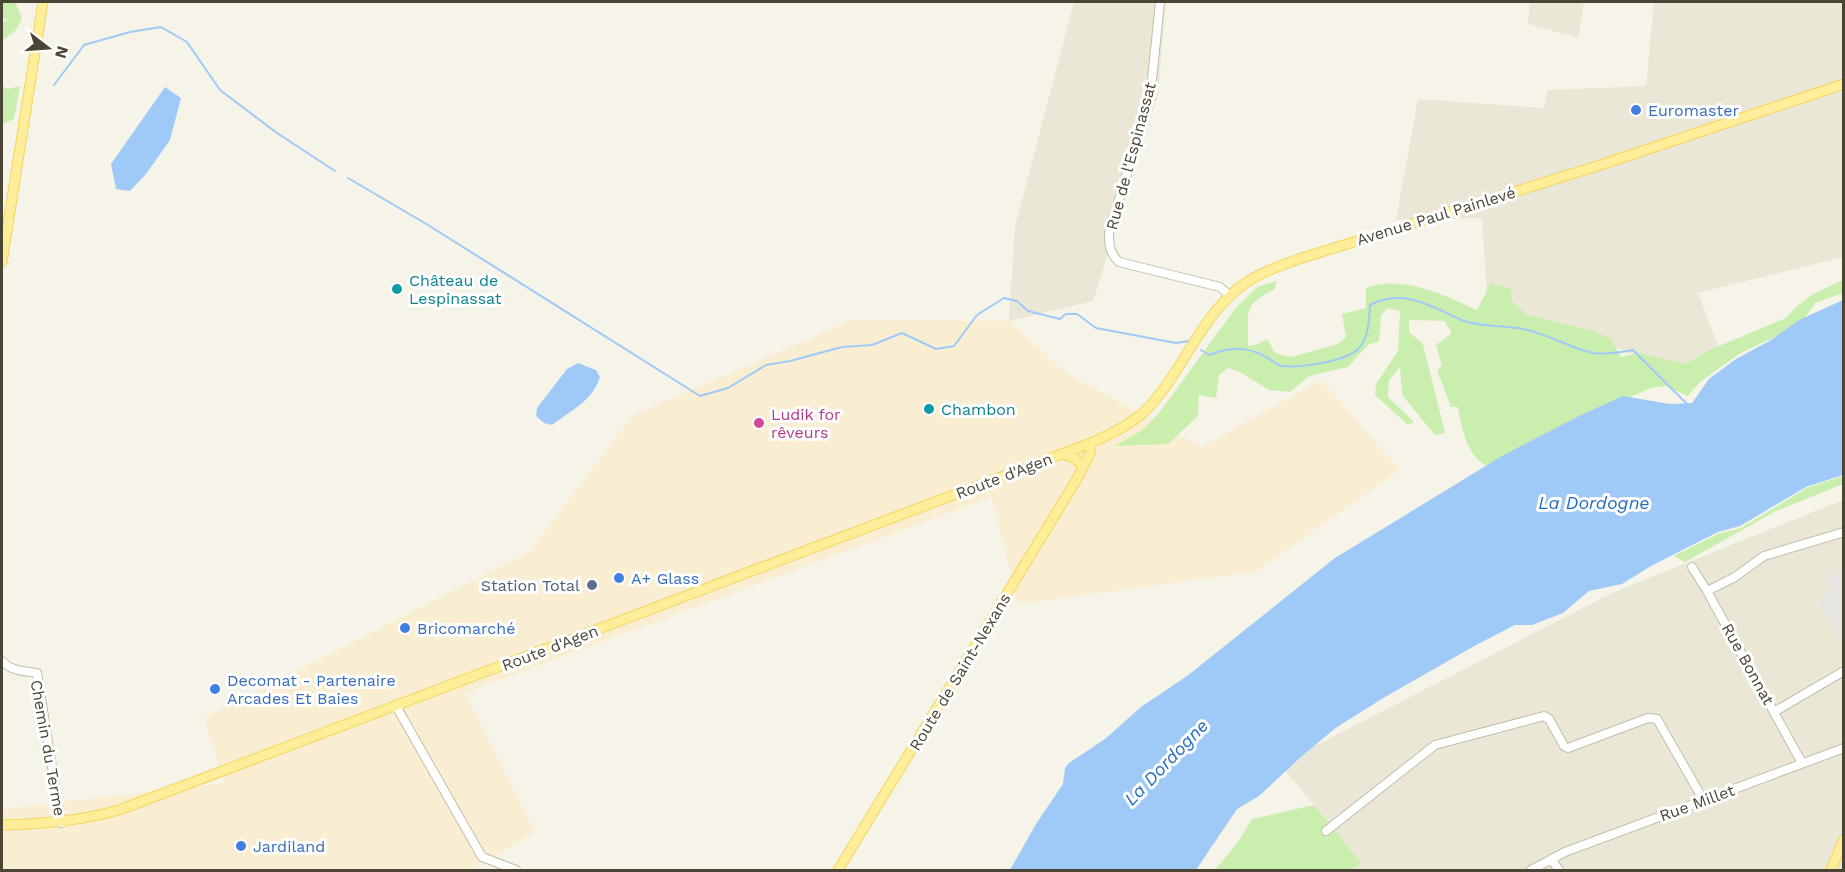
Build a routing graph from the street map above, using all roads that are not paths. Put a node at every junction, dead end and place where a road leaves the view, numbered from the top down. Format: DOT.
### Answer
graph roads {
  1 [pos="38,2"];
  2 [pos="43,2"];
  3 [pos="1160,2"];
  4 [pos="1844,84"];
  5 [pos="2,229"];
  6 [pos="2,262"];
  7 [pos="1230,296"];
  8 [pos="1088,444"];
  9 [pos="1061,454"];
  10 [pos="1081,468"];
  11 [pos="1844,532"];
  12 [pos="1692,567"];
  13 [pos="1707,591"];
  14 [pos="2,661"];
  15 [pos="1844,670"];
  16 [pos="396,706"];
  17 [pos="1774,712"];
  18 [pos="1844,748"];
  19 [pos="1802,763"];
  20 [pos="1704,801"];
  21 [pos="61,823"];
  22 [pos="2,825"];
  23 [pos="1326,831"];
  24 [pos="1842,845"];
  25 [pos="1551,859"];
  26 [pos="516,870"];
  27 [pos="838,870"];
  28 [pos="1531,870"];
  29 [pos="1559,870"];
  30 [pos="1831,870"];
  1 -- 5 [label="main road"];
  2 -- 6 [label="main road"];
  3 -- 7 [label="street, Rue de l'Espinassat"];
  4 -- 7 [label="main road, Avenue Paul Painlevé"];
  7 -- 8 [label="main road, Avenue Paul Painlevé"];
  8 -- 9 [label="main road, Route d'Agen"];
  8 -- 10 [label="main road, Route de Saint-Nexans"];
  9 -- 10 [label="main road"];
  9 -- 16 [label="main road, Route d'Agen"];
  10 -- 27 [label="main road, Route de Saint-Nexans"];
  11 -- 13 [label="street"];
  12 -- 13 [label="street, Rue Bonnat"];
  13 -- 17 [label="street, Rue Bonnat"];
  14 -- 21 [label="street, Chemin du Terme"];
  15 -- 17 [label="street"];
  16 -- 21 [label="main road, Route d'Agen"];
  16 -- 26 [label="street"];
  17 -- 19 [label="street, Rue Bonnat"];
  18 -- 19 [label="street, Rue Millet"];
  19 -- 20 [label="street, Rue Millet"];
  20 -- 23 [label="street"];
  20 -- 25 [label="street, Rue Millet"];
  21 -- 22 [label="main road, Route d'Agen"];
  24 -- 30 [label="main road"];
  25 -- 28 [label="street, Rue Millet"];
  25 -- 29 [label="street"];
}
